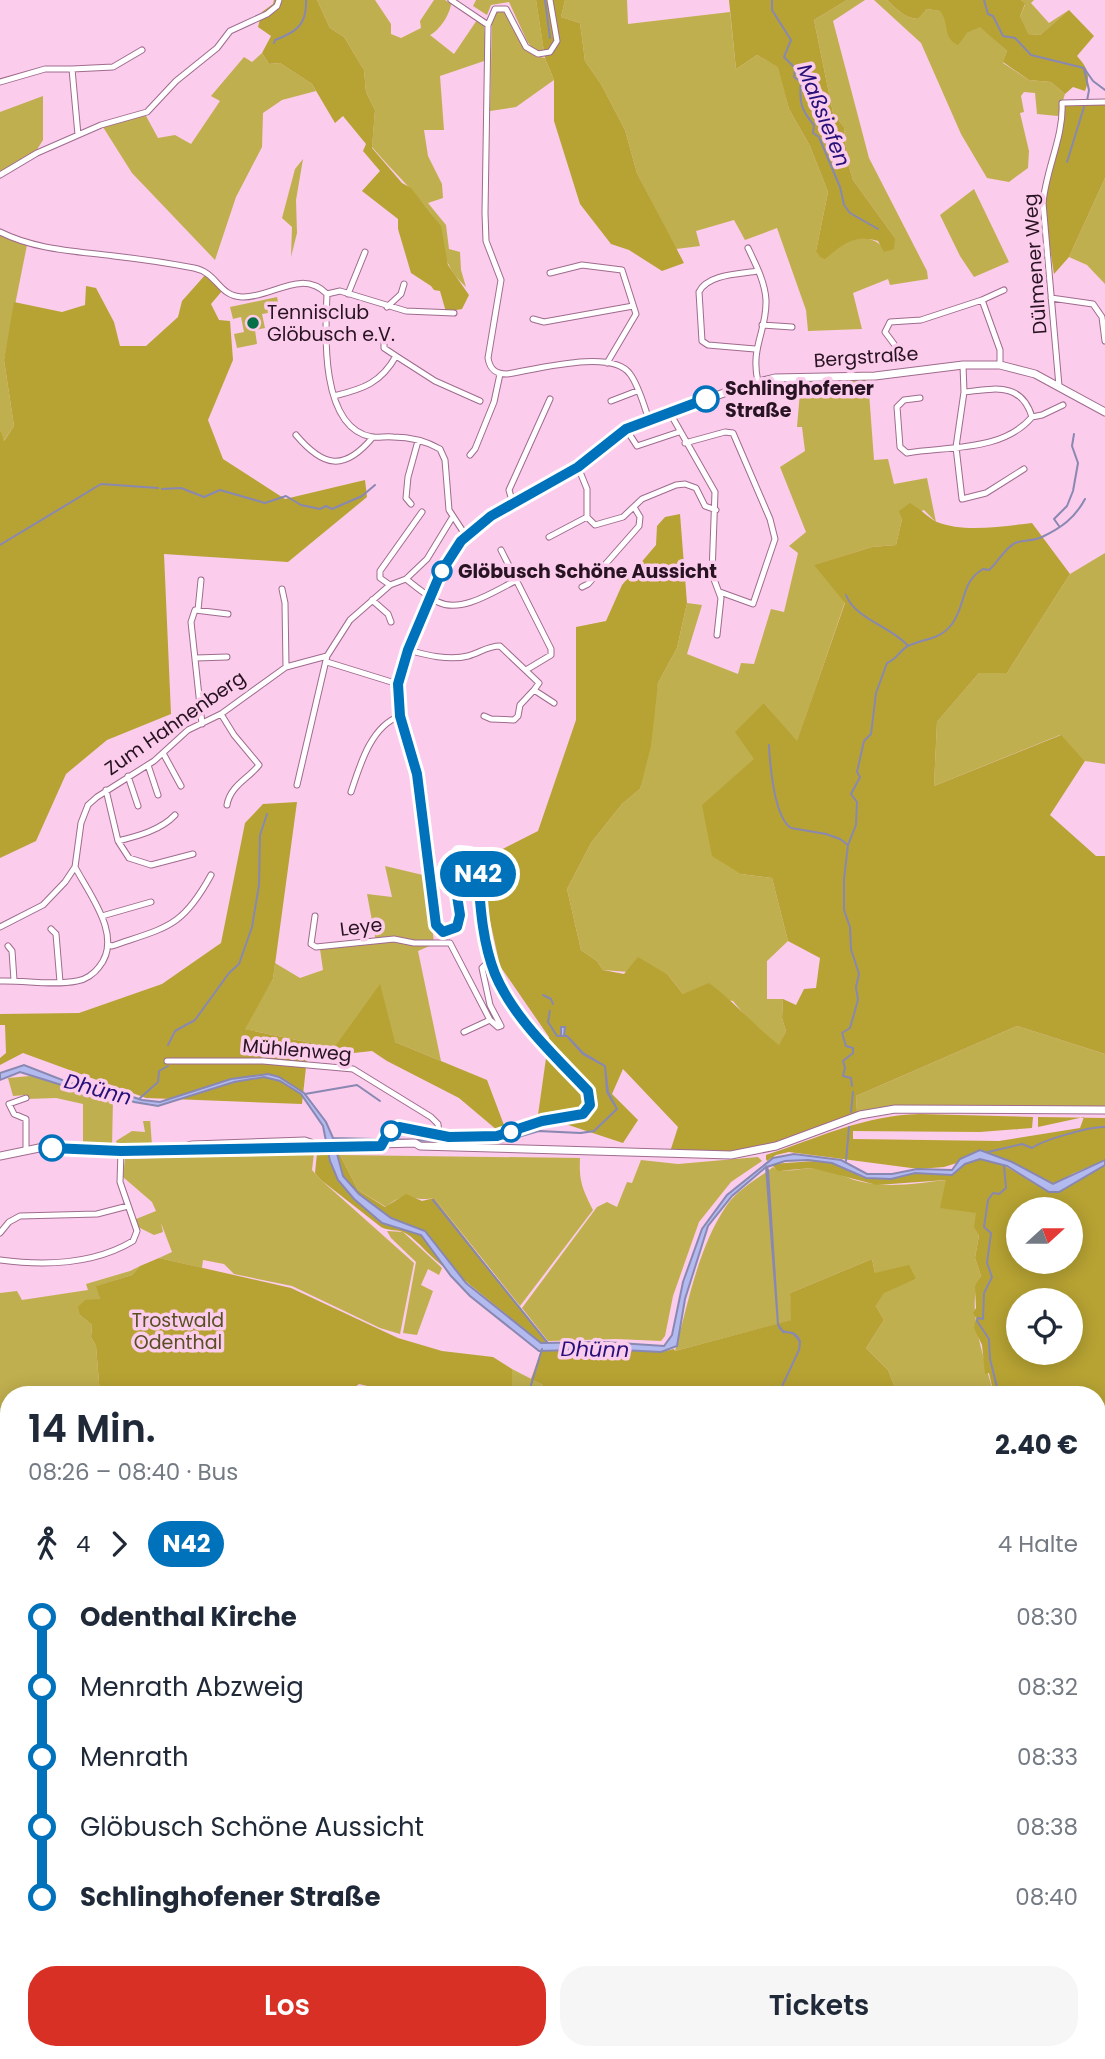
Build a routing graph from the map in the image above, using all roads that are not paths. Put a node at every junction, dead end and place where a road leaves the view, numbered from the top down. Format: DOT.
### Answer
graph roads {
  1 [pos="279,0"];
  2 [pos="451,0"];
  3 [pos="550,0"];
  4 [pos="488,25"];
  5 [pos="142,50"];
  6 [pos="72,69"];
  7 [pos="0,82"];
  8 [pos="1105,102"];
  9 [pos="78,135"];
  10 [pos="0,175"];
  11 [pos="0,232"];
  12 [pos="748,248"];
  13 [pos="365,252"];
  14 [pos="352,262"];
  15 [pos="360,264"];
  16 [pos="758,271"];
  17 [pos="550,273"];
  18 [pos="404,284"];
  19 [pos="1004,290"];
  20 [pos="348,294"];
  21 [pos="327,295"];
  22 [pos="1051,298"];
  23 [pos="982,300"];
  24 [pos="634,306"];
  25 [pos="387,307"];
  26 [pos="454,313"];
  27 [pos="533,319"];
  28 [pos="762,325"];
  29 [pos="792,327"];
  30 [pos="384,338"];
  31 [pos="1105,341"];
  32 [pos="894,344"];
  33 [pos="755,349"];
  34 [pos="396,356"];
  35 [pos="607,363"];
  36 [pos="963,365"];
  37 [pos="1000,365"];
  38 [pos="500,374"];
  39 [pos="758,382"];
  40 [pos="1059,386"];
  41 [pos="637,391"];
  42 [pos="964,392"];
  43 [pos="334,396"];
  44 [pos="920,398"];
  45 [pos="550,399"];
  46 [pos="480,401"];
  47 [pos="611,401"];
  48 [pos="1063,405"];
  49 [pos="1105,412"];
  50 [pos="670,413"];
  51 [pos="1032,417"];
  52 [pos="649,420"];
  53 [pos="626,429"];
  54 [pos="679,432"];
  55 [pos="296,435"];
  56 [pos="373,437"];
  57 [pos="418,441"];
  58 [pos="685,443"];
  59 [pos="956,447"];
  60 [pos="470,455"];
  61 [pos="578,467"];
  62 [pos="1024,469"];
  63 [pos="411,504"];
  64 [pos="513,504"];
  65 [pos="634,508"];
  66 [pos="716,510"];
  67 [pos="422,512"];
  68 [pos="587,517"];
  69 [pos="452,518"];
  70 [pos="466,536"];
  71 [pos="549,537"];
  72 [pos="500,550"];
  73 [pos="406,579"];
  74 [pos="201,580"];
  75 [pos="517,580"];
  76 [pos="390,585"];
  77 [pos="582,587"];
  78 [pos="282,589"];
  79 [pos="720,592"];
  80 [pos="430,596"];
  81 [pos="372,600"];
  82 [pos="198,610"];
  83 [pos="228,614"];
  84 [pos="391,622"];
  85 [pos="717,635"];
  86 [pos="408,650"];
  87 [pos="227,657"];
  88 [pos="196,658"];
  89 [pos="327,659"];
  90 [pos="286,667"];
  91 [pos="526,670"];
  92 [pos="398,684"];
  93 [pos="534,690"];
  94 [pos="554,703"];
  95 [pos="221,714"];
  96 [pos="400,716"];
  97 [pos="485,716"];
  98 [pos="202,724"];
  99 [pos="163,753"];
  100 [pos="148,765"];
  101 [pos="128,776"];
  102 [pos="297,785"];
  103 [pos="181,786"];
  104 [pos="106,790"];
  105 [pos="351,792"];
  106 [pos="158,795"];
  107 [pos="227,805"];
  108 [pos="138,806"];
  109 [pos="175,815"];
  110 [pos="118,841"];
  111 [pos="192,855"];
  112 [pos="75,867"];
  113 [pos="211,875"];
  114 [pos="151,902"];
  115 [pos="102,916"];
  116 [pos="315,916"];
  117 [pos="0,927"];
  118 [pos="51,929"];
  119 [pos="8,946"];
  120 [pos="108,946"];
  121 [pos="490,960"];
  122 [pos="14,980"];
  123 [pos="0,981"];
  124 [pos="60,982"];
  125 [pos="490,1020"];
  126 [pos="464,1032"];
  127 [pos="167,1061"];
  128 [pos="26,1098"];
  129 [pos="0,1103"];
  130 [pos="9,1104"];
  131 [pos="1105,1110"];
  132 [pos="393,1129"];
  133 [pos="439,1135"];
  134 [pos="395,1145"];
  135 [pos="381,1146"];
  136 [pos="26,1149"];
  137 [pos="121,1151"];
  138 [pos="0,1156"];
  139 [pos="128,1206"];
  140 [pos="1,1231"];
  141 [pos="0,1260"];
  1 -- 9 [label="street"];
  2 -- 4 [label="street"];
  3 -- 4 [label="street"];
  4 -- 38 [label="street"];
  5 -- 6 [label="street"];
  6 -- 7 [label="street"];
  6 -- 9 [label="street"];
  8 -- 22 [label="street, Dülmener Weg"];
  9 -- 10 [label="street"];
  11 -- 21 [label="street"];
  12 -- 16 [label="street"];
  13 -- 15 [label="street"];
  14 -- 15 [label="street"];
  15 -- 20 [label="street"];
  16 -- 28 [label="street"];
  16 -- 33 [label="street"];
  17 -- 24 [label="street"];
  18 -- 25 [label="street"];
  19 -- 23 [label="street"];
  20 -- 21 [label="street"];
  20 -- 25 [label="street"];
  21 -- 43 [label="street"];
  22 -- 31 [label="street"];
  22 -- 40 [label="street, Dülmener Weg"];
  23 -- 32 [label="street"];
  23 -- 37 [label="street"];
  24 -- 27 [label="street"];
  24 -- 35 [label="street"];
  25 -- 26 [label="street"];
  28 -- 29 [label="street"];
  28 -- 33 [label="street"];
  30 -- 34 [label="street"];
  33 -- 39 [label="street"];
  34 -- 43 [label="street"];
  34 -- 46 [label="street"];
  35 -- 38 [label="street"];
  35 -- 41 [label="street"];
  36 -- 37 [label="street, Bergstraße"];
  36 -- 39 [label="street, Bergstraße"];
  36 -- 42 [label="street"];
  37 -- 40 [label="street, Bergstraße"];
  38 -- 60 [label="street"];
  39 -- 50 [label="street, Bergstraße"];
  40 -- 49 [label="street, Bergstraße"];
  41 -- 47 [label="street"];
  41 -- 52 [label="street"];
  42 -- 51 [label="street"];
  42 -- 59 [label="street"];
  43 -- 56 [label="street"];
  44 -- 59 [label="street"];
  45 -- 64 [label="street"];
  48 -- 51 [label="street"];
  50 -- 52 [label="street, Bergstraße"];
  50 -- 54 [label="street"];
  51 -- 59 [label="street"];
  52 -- 53 [label="street, Bergstraße"];
  53 -- 54 [label="street"];
  53 -- 61 [label="street, Bergstraße"];
  54 -- 58 [label="street"];
  55 -- 56 [label="street"];
  56 -- 57 [label="street"];
  57 -- 63 [label="street"];
  57 -- 69 [label="street"];
  58 -- 66 [label="street"];
  58 -- 79 [label="street"];
  59 -- 62 [label="street"];
  61 -- 64 [label="street, Bergstraße"];
  61 -- 68 [label="street"];
  64 -- 70 [label="street, Bergstraße"];
  65 -- 66 [label="street"];
  65 -- 68 [label="street"];
  65 -- 77 [label="street"];
  66 -- 79 [label="street"];
  67 -- 76 [label="street"];
  68 -- 71 [label="street"];
  69 -- 70 [label="street"];
  69 -- 73 [label="street"];
  70 -- 80 [label="street, Bergstraße"];
  72 -- 75 [label="street"];
  73 -- 76 [label="street"];
  73 -- 80 [label="street"];
  74 -- 82 [label="street"];
  75 -- 80 [label="street"];
  75 -- 91 [label="street"];
  76 -- 81 [label="street"];
  78 -- 90 [label="street"];
  79 -- 85 [label="street"];
  80 -- 86 [label="street, Bergstraße"];
  81 -- 84 [label="street"];
  81 -- 89 [label="street"];
  82 -- 83 [label="street"];
  82 -- 88 [label="street"];
  86 -- 91 [label="street"];
  86 -- 92 [label="street, Bergstraße"];
  87 -- 88 [label="street"];
  88 -- 98 [label="street"];
  89 -- 90 [label="street, Zum Hahnenberg"];
  89 -- 92 [label="street"];
  89 -- 102 [label="street"];
  90 -- 95 [label="street, Zum Hahnenberg"];
  91 -- 93 [label="street"];
  92 -- 96 [label="street, Bergstraße"];
  93 -- 94 [label="street"];
  93 -- 97 [label="street"];
  95 -- 98 [label="street, Zum Hahnenberg"];
  95 -- 107 [label="street"];
  96 -- 105 [label="street"];
  96 -- 121 [label="street, Bergstraße"];
  98 -- 99 [label="street, Zum Hahnenberg"];
  99 -- 100 [label="street, Zum Hahnenberg"];
  99 -- 103 [label="street"];
  100 -- 101 [label="street, Zum Hahnenberg"];
  100 -- 106 [label="street"];
  101 -- 104 [label="street, Zum Hahnenberg"];
  101 -- 108 [label="street"];
  104 -- 110 [label="street"];
  104 -- 112 [label="street, Zum Hahnenberg"];
  109 -- 110 [label="street"];
  110 -- 111 [label="street"];
  112 -- 115 [label="street"];
  112 -- 117 [label="street"];
  113 -- 120 [label="street"];
  114 -- 115 [label="street"];
  115 -- 120 [label="street"];
  116 -- 125 [label="street, Leye"];
  118 -- 124 [label="street"];
  119 -- 122 [label="street"];
  120 -- 124 [label="street"];
  121 -- 125 [label="street"];
  121 -- 133 [label="street, Bergstraße"];
  122 -- 123 [label="street"];
  122 -- 124 [label="street"];
  125 -- 126 [label="street"];
  127 -- 133 [label="street, Mühlenweg"];
  128 -- 130 [label="street"];
  129 -- 130 [label="street"];
  130 -- 136 [label="street"];
  131 -- 134 [label="street"];
  132 -- 133 [label="street, Bergstraße"];
  132 -- 134 [label="street"];
  132 -- 135 [label="street"];
  134 -- 135 [label="street"];
  135 -- 137 [label="street"];
  136 -- 137 [label="street"];
  136 -- 138 [label="street"];
  137 -- 139 [label="street"];
  139 -- 140 [label="street"];
  139 -- 141 [label="street"];
}
